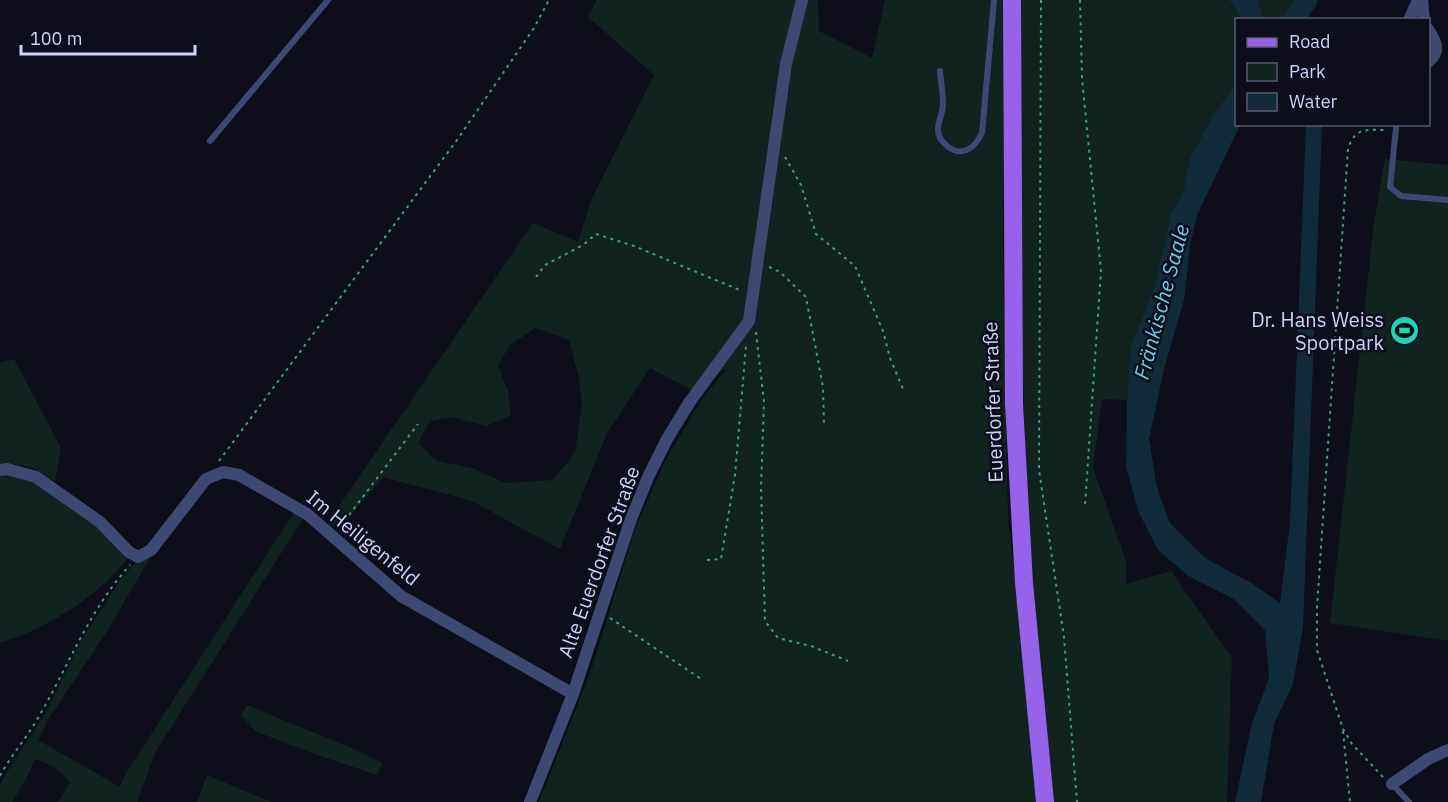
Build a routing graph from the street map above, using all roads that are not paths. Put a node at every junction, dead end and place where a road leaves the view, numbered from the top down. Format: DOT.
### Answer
graph roads {
  1 [pos="328,0"];
  2 [pos="802,0"];
  3 [pos="994,0"];
  4 [pos="1012,0"];
  5 [pos="1420,0"];
  6 [pos="1410,18"];
  7 [pos="1424,18"];
  8 [pos="1430,32"];
  9 [pos="1430,60"];
  10 [pos="940,71"];
  11 [pos="1396,128"];
  12 [pos="210,141"];
  13 [pos="1448,200"];
  14 [pos="0,470"];
  15 [pos="573,694"];
  16 [pos="1448,750"];
  17 [pos="1392,784"];
  18 [pos="530,802"];
  19 [pos="1045,802"];
  20 [pos="1409,802"];
  1 -- 12 [label="lane"];
  2 -- 15 [label="street, Alte Euerdorfer Straße"];
  3 -- 10 [label="lane"];
  4 -- 19 [label="main road, Euerdorfer Straße"];
  5 -- 6 [label="street"];
  5 -- 7 [label="street"];
  8 -- 9 [label="street"];
  11 -- 13 [label="lane"];
  14 -- 15 [label="street, Im Heiligenfeld"];
  15 -- 18 [label="street, Alte Euerdorfer Straße"];
  16 -- 17 [label="street"];
  17 -- 20 [label="lane"];
}
